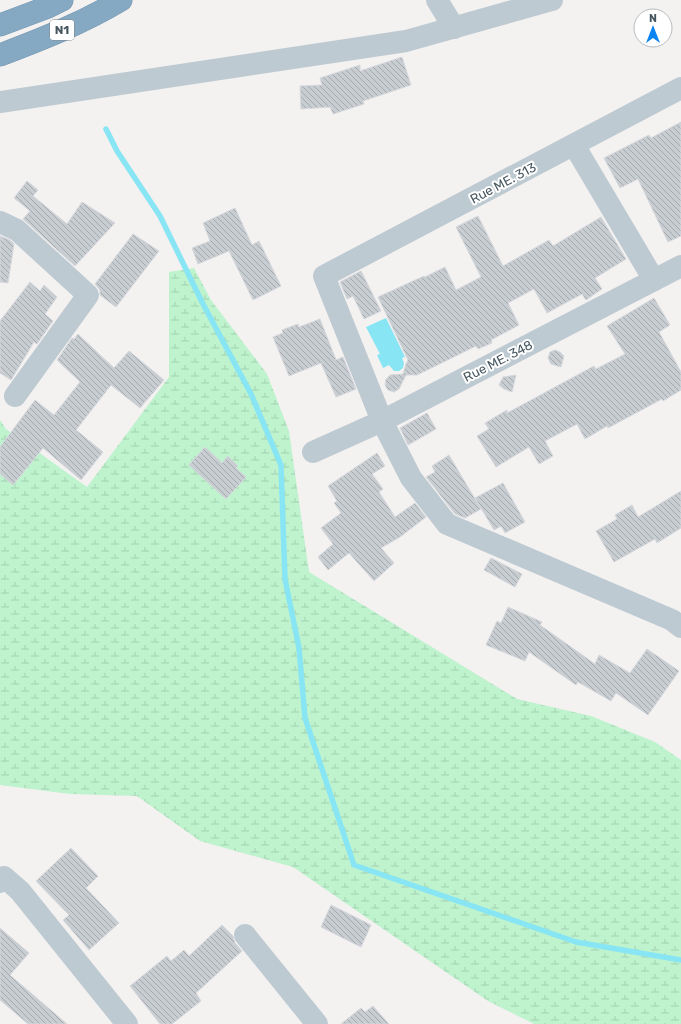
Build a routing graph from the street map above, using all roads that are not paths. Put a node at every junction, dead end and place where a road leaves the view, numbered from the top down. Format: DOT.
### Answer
graph roads {
  1 [pos="62,0"];
  2 [pos="121,0"];
  3 [pos="437,0"];
  4 [pos="552,0"];
  5 [pos="0,24"];
  6 [pos="454,28"];
  7 [pos="0,55"];
  8 [pos="681,88"];
  9 [pos="0,102"];
  10 [pos="574,145"];
  11 [pos="0,222"];
  12 [pos="681,266"];
  13 [pos="654,280"];
  14 [pos="15,396"];
  15 [pos="382,421"];
  16 [pos="313,452"];
  17 [pos="681,627"];
  18 [pos="0,882"];
  19 [pos="245,935"];
  20 [pos="127,1024"];
  21 [pos="317,1024"];
  1 -- 5 [label="highway, N1"];
  2 -- 7 [label="highway, N1"];
  3 -- 6 [label="street"];
  4 -- 6 [label="street"];
  6 -- 9 [label="street"];
  8 -- 10 [label="street, Rue ME. 313"];
  10 -- 13 [label="street"];
  10 -- 15 [label="street, Rue ME. 313"];
  11 -- 14 [label="street"];
  12 -- 13 [label="street, Rue ME. 348"];
  13 -- 15 [label="street, Rue ME. 348"];
  15 -- 16 [label="street, Rue ME. 348"];
  15 -- 17 [label="street"];
  18 -- 20 [label="street"];
  19 -- 21 [label="street"];
}
